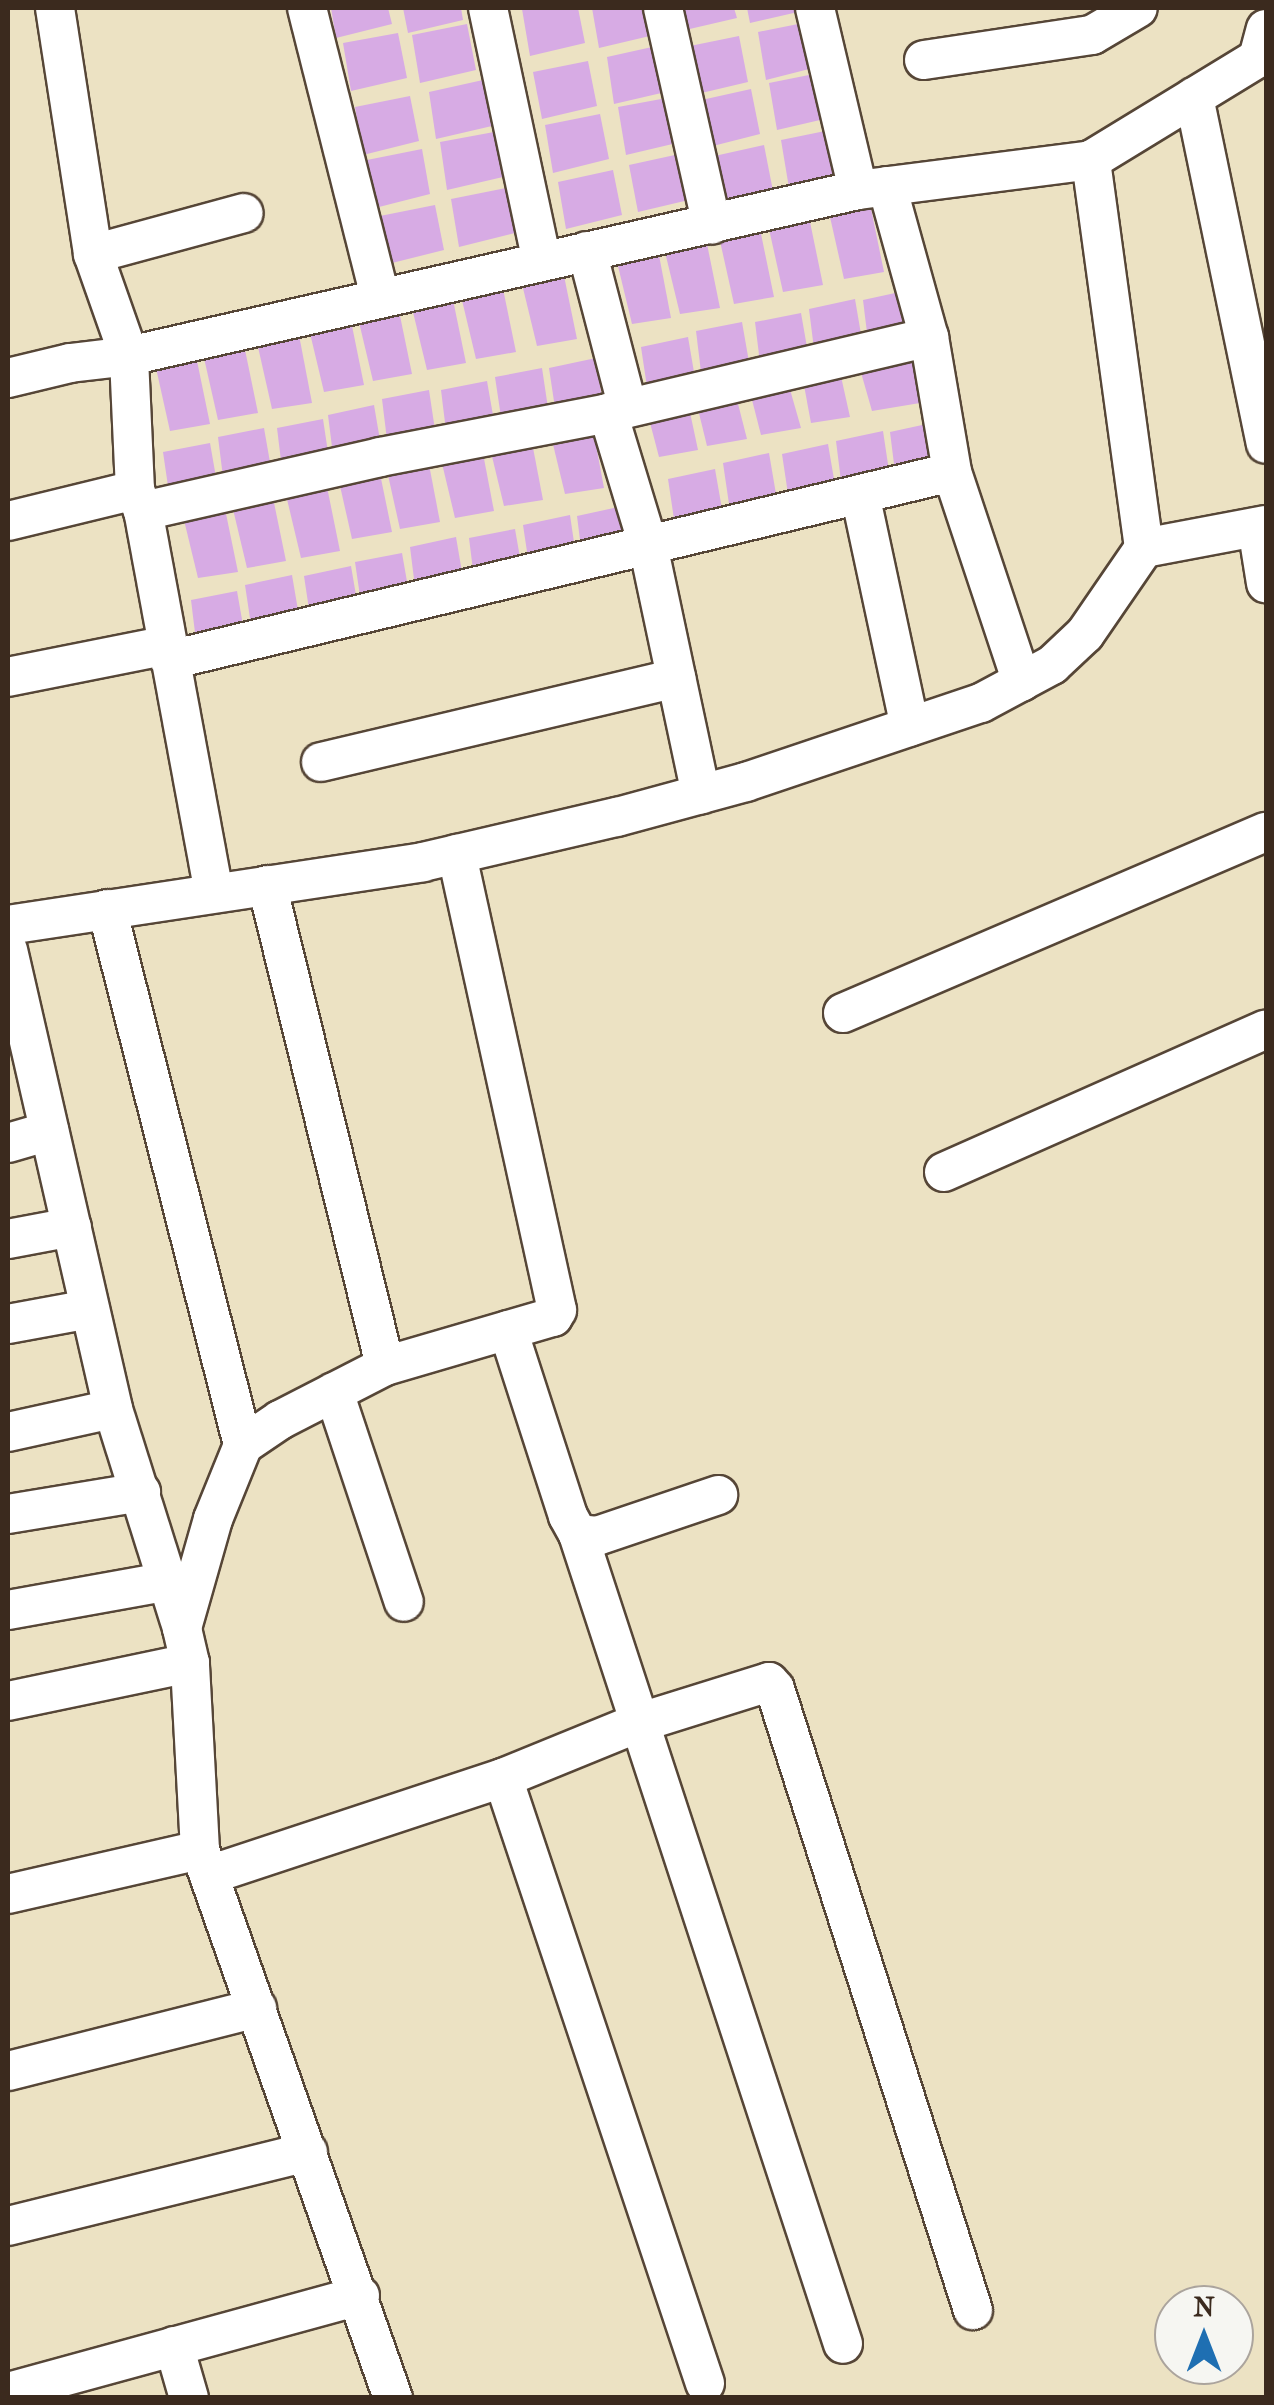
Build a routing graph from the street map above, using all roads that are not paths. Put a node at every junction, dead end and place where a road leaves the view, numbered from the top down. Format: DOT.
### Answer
graph roads {
  1 [pos="55,8"];
  2 [pos="307,8"];
  3 [pos="488,8"];
  4 [pos="662,8"];
  5 [pos="815,8"];
  6 [pos="1138,8"];
  7 [pos="1266,28"];
  8 [pos="924,60"];
  9 [pos="1194,96"];
  10 [pos="1091,160"];
  11 [pos="872,188"];
  12 [pos="244,212"];
  13 [pos="712,225"];
  14 [pos="587,251"];
  15 [pos="93,254"];
  16 [pos="542,261"];
  17 [pos="380,297"];
  18 [pos="929,337"];
  19 [pos="129,356"];
  20 [pos="8,378"];
  21 [pos="618,410"];
  22 [pos="1266,444"];
  23 [pos="952,472"];
  24 [pos="860,494"];
  25 [pos="139,500"];
  26 [pos="8,521"];
  27 [pos="1262,526"];
  28 [pos="648,546"];
  29 [pos="1144,548"];
  30 [pos="1266,583"];
  31 [pos="169,653"];
  32 [pos="8,677"];
  33 [pos="676,678"];
  34 [pos="1022,682"];
  35 [pos="910,728"];
  36 [pos="321,762"];
  37 [pos="701,794"];
  38 [pos="1266,832"];
  39 [pos="457,854"];
  40 [pos="267,885"];
  41 [pos="214,893"];
  42 [pos="107,910"];
  43 [pos="8,925"];
  44 [pos="8,950"];
  45 [pos="843,1012"];
  46 [pos="1266,1029"];
  47 [pos="19,1048"];
  48 [pos="49,1130"];
  49 [pos="8,1143"];
  50 [pos="944,1172"];
  51 [pos="72,1227"];
  52 [pos="8,1239"];
  53 [pos="90,1309"];
  54 [pos="8,1324"];
  55 [pos="508,1330"];
  56 [pos="385,1366"];
  57 [pos="334,1392"];
  58 [pos="113,1409"];
  59 [pos="8,1432"];
  60 [pos="243,1445"];
  61 [pos="141,1492"];
  62 [pos="718,1495"];
  63 [pos="8,1514"];
  64 [pos="578,1534"];
  65 [pos="169,1581"];
  66 [pos="404,1602"];
  67 [pos="8,1610"];
  68 [pos="186,1646"];
  69 [pos="8,1701"];
  70 [pos="638,1723"];
  71 [pos="503,1778"];
  72 [pos="205,1862"];
  73 [pos="8,1894"];
  74 [pos="257,2008"];
  75 [pos="8,2071"];
  76 [pos="308,2152"];
  77 [pos="8,2226"];
  78 [pos="360,2296"];
  79 [pos="972,2310"];
  80 [pos="843,2344"];
  81 [pos="174,2346"];
  82 [pos="705,2383"];
  83 [pos="20,2392"];
  84 [pos="189,2398"];
  85 [pos="393,2398"];
  1 -- 15 [label="street"];
  2 -- 17 [label="street"];
  3 -- 16 [label="street"];
  4 -- 13 [label="street"];
  5 -- 11 [label="street"];
  6 -- 8 [label="street"];
  7 -- 9 [label="street"];
  9 -- 10 [label="street"];
  9 -- 22 [label="street"];
  10 -- 11 [label="street"];
  10 -- 29 [label="street"];
  11 -- 13 [label="street"];
  11 -- 18 [label="street"];
  12 -- 15 [label="street"];
  13 -- 14 [label="street"];
  14 -- 16 [label="street"];
  14 -- 21 [label="street"];
  15 -- 19 [label="street"];
  16 -- 17 [label="street"];
  17 -- 19 [label="street"];
  18 -- 21 [label="street"];
  18 -- 23 [label="street"];
  19 -- 20 [label="street"];
  19 -- 25 [label="street"];
  21 -- 25 [label="street"];
  21 -- 28 [label="street"];
  23 -- 24 [label="street"];
  23 -- 34 [label="street"];
  24 -- 28 [label="street"];
  24 -- 35 [label="street"];
  25 -- 26 [label="street"];
  25 -- 31 [label="street"];
  27 -- 29 [label="street"];
  27 -- 30 [label="street"];
  28 -- 31 [label="street"];
  28 -- 33 [label="street"];
  29 -- 34 [label="street"];
  31 -- 32 [label="street"];
  31 -- 41 [label="street"];
  33 -- 36 [label="street"];
  33 -- 37 [label="street"];
  34 -- 35 [label="street"];
  35 -- 37 [label="street"];
  37 -- 39 [label="street"];
  38 -- 45 [label="street"];
  39 -- 40 [label="street"];
  39 -- 55 [label="street"];
  40 -- 41 [label="street"];
  40 -- 56 [label="street"];
  41 -- 42 [label="street"];
  42 -- 43 [label="street"];
  42 -- 60 [label="street"];
  44 -- 47 [label="street"];
  46 -- 50 [label="street"];
  47 -- 48 [label="street"];
  48 -- 49 [label="street"];
  48 -- 51 [label="street"];
  51 -- 52 [label="street"];
  51 -- 53 [label="street"];
  53 -- 54 [label="street"];
  53 -- 58 [label="street"];
  55 -- 56 [label="street"];
  55 -- 64 [label="street"];
  56 -- 57 [label="street"];
  57 -- 60 [label="street"];
  57 -- 66 [label="street"];
  58 -- 59 [label="street"];
  58 -- 61 [label="street"];
  60 -- 68 [label="street"];
  61 -- 63 [label="street"];
  61 -- 65 [label="street"];
  62 -- 64 [label="street"];
  64 -- 70 [label="street"];
  65 -- 67 [label="street"];
  65 -- 68 [label="street"];
  68 -- 69 [label="street"];
  68 -- 72 [label="street"];
  70 -- 71 [label="street"];
  70 -- 79 [label="street"];
  70 -- 80 [label="street"];
  71 -- 72 [label="street"];
  71 -- 82 [label="street"];
  72 -- 73 [label="street"];
  72 -- 74 [label="street"];
  74 -- 75 [label="street"];
  74 -- 76 [label="street"];
  76 -- 77 [label="street"];
  76 -- 78 [label="street"];
  78 -- 81 [label="street"];
  78 -- 85 [label="street"];
  81 -- 83 [label="street"];
  81 -- 84 [label="street"];
}
